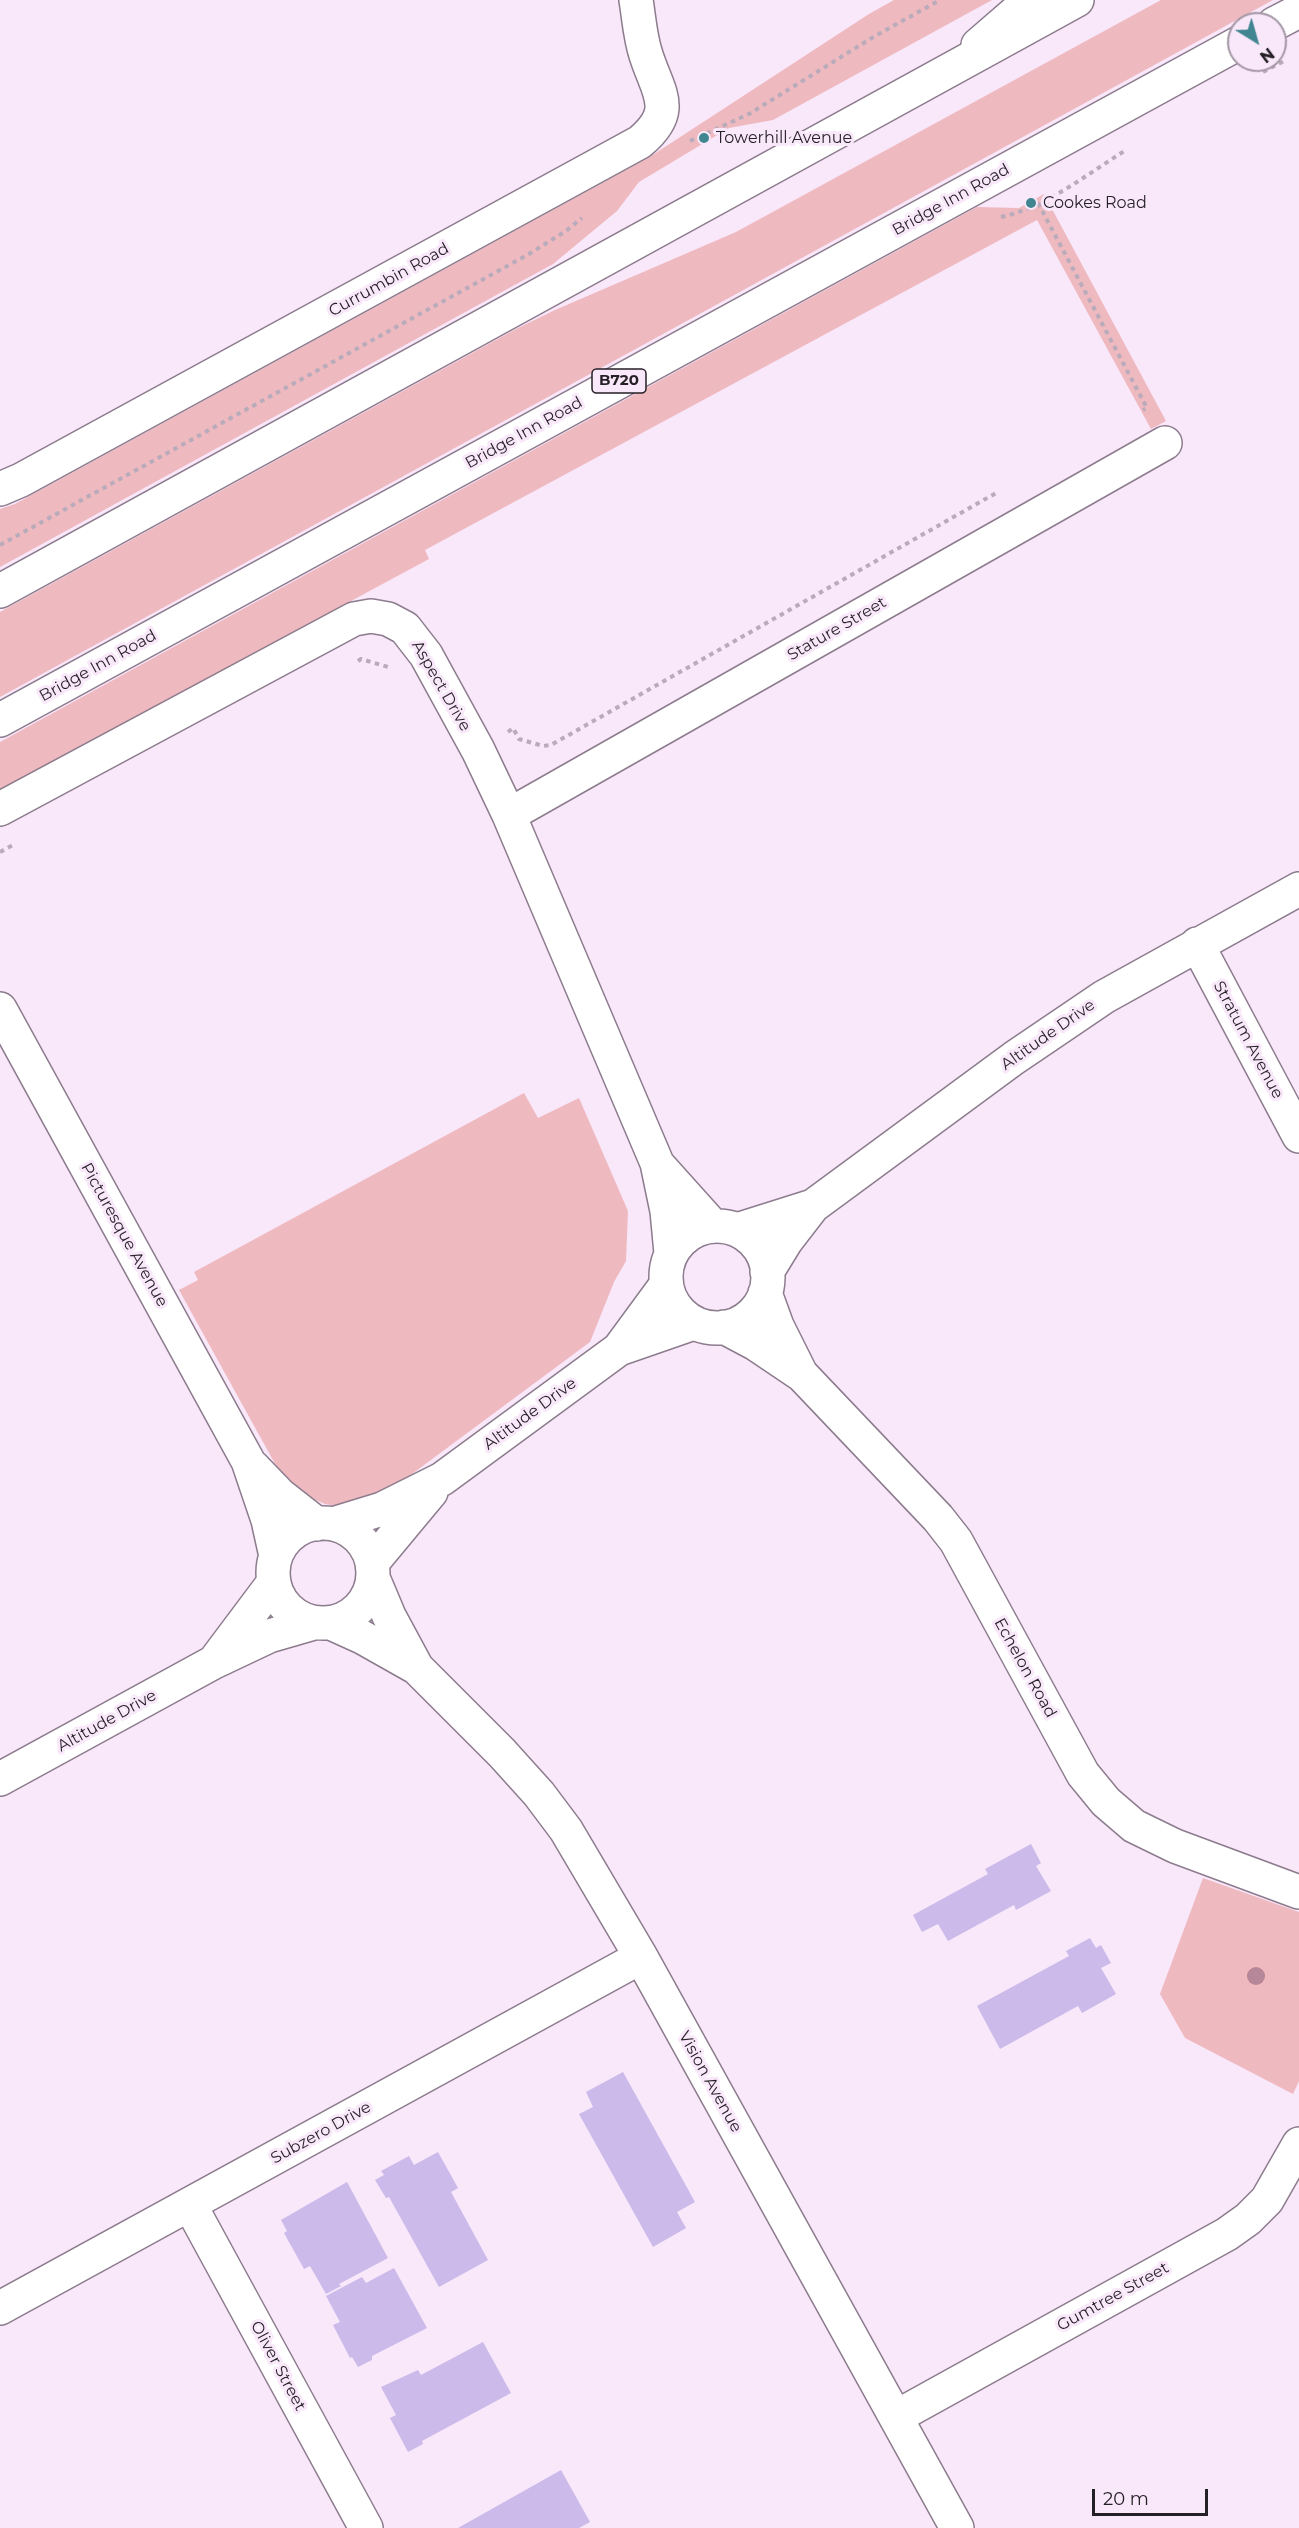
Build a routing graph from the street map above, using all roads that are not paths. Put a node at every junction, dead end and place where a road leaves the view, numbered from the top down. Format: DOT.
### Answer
graph roads {
  1 [pos="636,0"];
  2 [pos="1030,0"];
  3 [pos="1077,0"];
  4 [pos="1227,50"];
  5 [pos="944,73"];
  6 [pos="1165,443"];
  7 [pos="0,489"];
  8 [pos="0,591"];
  9 [pos="0,720"];
  10 [pos="0,809"];
  11 [pos="509,815"];
  12 [pos="1299,888"];
  13 [pos="1197,944"];
  14 [pos="0,1009"];
  15 [pos="1299,1136"];
  16 [pos="657,1163"];
  17 [pos="813,1206"];
  18 [pos="725,1228"];
  19 [pos="671,1253"];
  20 [pos="766,1282"];
  21 [pos="666,1285"];
  22 [pos="709,1325"];
  23 [pos="619,1349"];
  24 [pos="802,1375"];
  25 [pos="248,1461"];
  26 [pos="442,1479"];
  27 [pos="325,1524"];
  28 [pos="275,1569"];
  29 [pos="373,1570"];
  30 [pos="322,1623"];
  31 [pos="214,1662"];
  32 [pos="417,1668"];
  33 [pos="0,1779"];
  34 [pos="1298,1887"];
  35 [pos="641,1957"];
  36 [pos="1299,2144"];
  37 [pos="190,2205"];
  38 [pos="0,2308"];
  39 [pos="896,2417"];
  40 [pos="366,2528"];
  41 [pos="957,2528"];
  1 -- 7 [label="street, Currumbin Road"];
  2 -- 5 [label="street"];
  3 -- 5 [label="street"];
  4 -- 9 [label="street, Bridge Inn Road / B720"];
  5 -- 8 [label="street"];
  6 -- 11 [label="street, Stature Street"];
  10 -- 11 [label="street, Aspect Drive"];
  11 -- 16 [label="street, Aspect Drive"];
  12 -- 13 [label="street, Altitude Drive"];
  13 -- 15 [label="street, Stratum Avenue"];
  13 -- 17 [label="street, Altitude Drive"];
  14 -- 25 [label="street, Picturesque Avenue"];
  16 -- 18 [label="street, Aspect Drive"];
  16 -- 19 [label="street, Aspect Drive"];
  17 -- 18 [label="street, Altitude Drive"];
  17 -- 20 [label="street, Altitude Drive"];
  18 -- 19 [label="street"];
  18 -- 20 [label="street"];
  19 -- 21 [label="street"];
  20 -- 22 [label="street"];
  20 -- 24 [label="street, Echelon Road"];
  21 -- 22 [label="street"];
  21 -- 23 [label="street, Altitude Drive"];
  22 -- 23 [label="street, Altitude Drive"];
  22 -- 24 [label="street, Echelon Road"];
  23 -- 26 [label="street, Altitude Drive"];
  24 -- 34 [label="street, Echelon Road"];
  25 -- 27 [label="street, Picturesque Avenue"];
  25 -- 28 [label="street, Picturesque Avenue"];
  26 -- 27 [label="street, Altitude Drive"];
  26 -- 29 [label="street, Altitude Drive"];
  27 -- 28 [label="street"];
  27 -- 29 [label="street"];
  28 -- 30 [label="street"];
  28 -- 31 [label="street, Altitude Drive"];
  29 -- 30 [label="street"];
  29 -- 32 [label="street, Vision Avenue"];
  30 -- 31 [label="street, Altitude Drive"];
  30 -- 32 [label="street, Vision Avenue"];
  31 -- 33 [label="street, Altitude Drive"];
  32 -- 35 [label="street, Vision Avenue"];
  35 -- 37 [label="street, Subzero Drive"];
  35 -- 39 [label="street, Vision Avenue"];
  36 -- 39 [label="street, Gumtree Street"];
  37 -- 38 [label="street, Subzero Drive"];
  37 -- 40 [label="street, Oliver Street"];
  39 -- 41 [label="street, Vision Avenue"];
}
